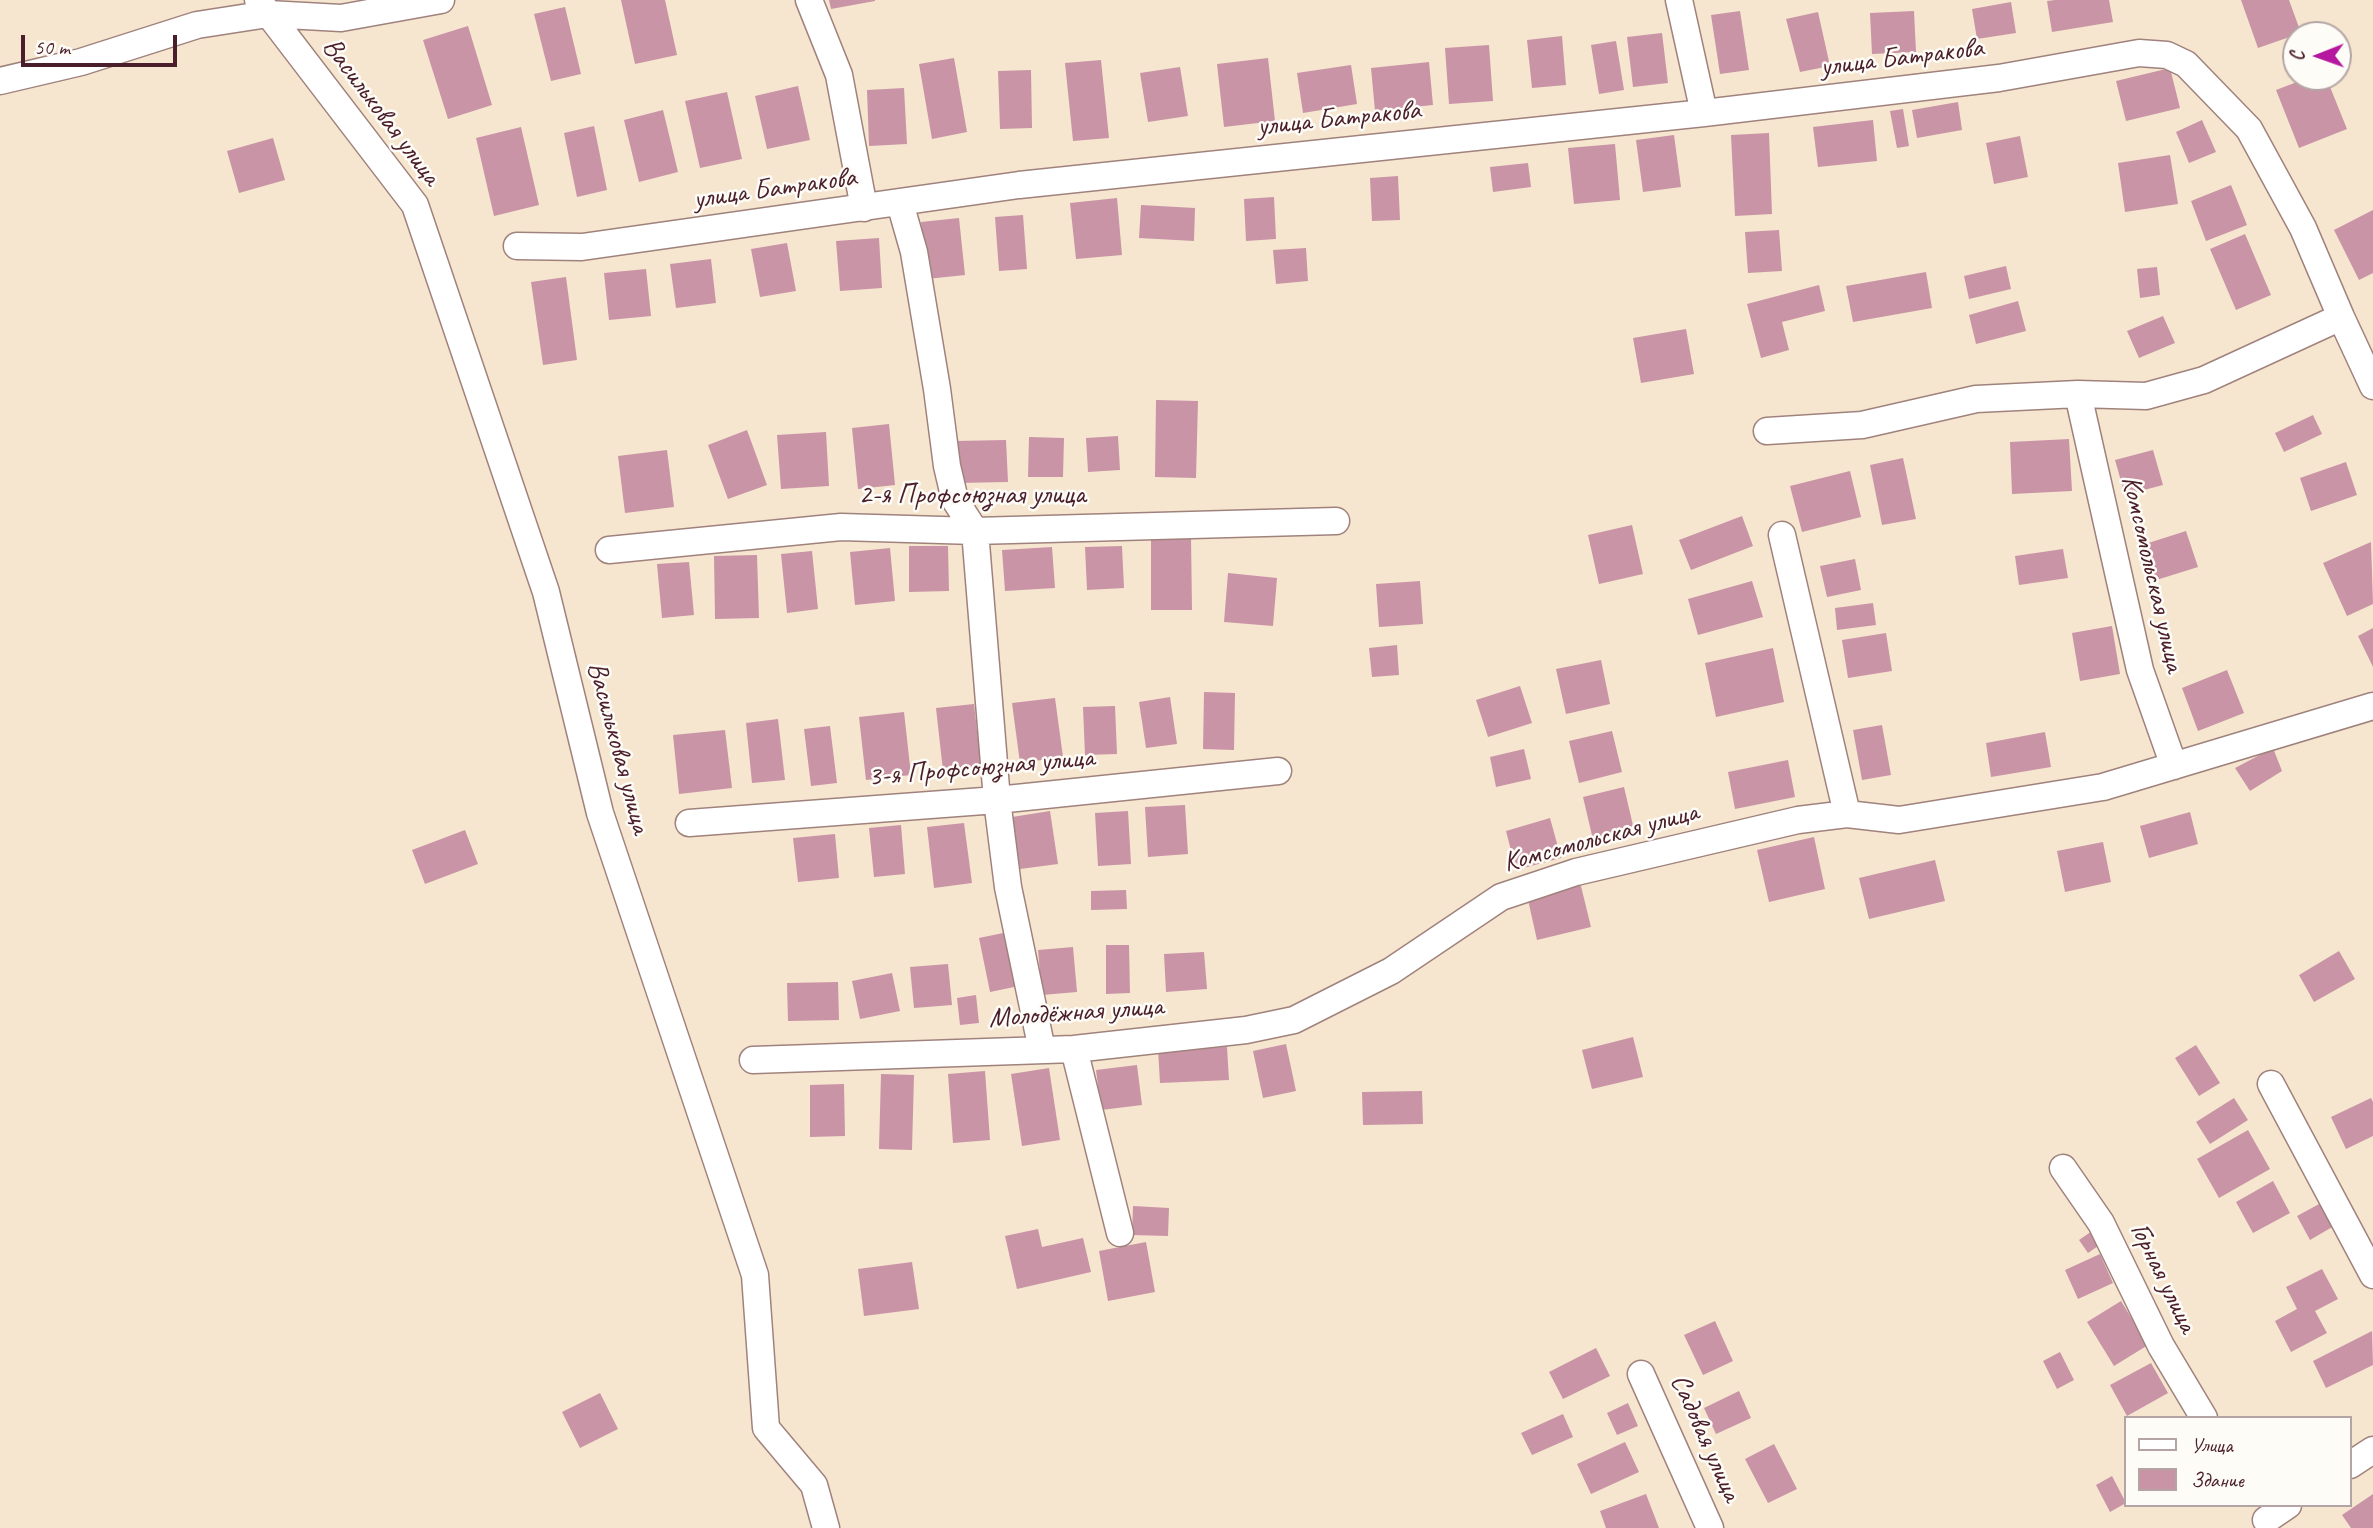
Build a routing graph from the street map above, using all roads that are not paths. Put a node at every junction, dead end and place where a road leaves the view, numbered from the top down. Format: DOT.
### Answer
graph roads {
  1 [pos="441,0"];
  2 [pos="809,0"];
  3 [pos="1679,0"];
  4 [pos="263,7"];
  5 [pos="0,81"];
  6 [pos="1704,113"];
  7 [pos="900,203"];
  8 [pos="864,208"];
  9 [pos="517,246"];
  10 [pos="2341,317"];
  11 [pos="2373,386"];
  12 [pos="2078,394"];
  13 [pos="1768,431"];
  14 [pos="1336,521"];
  15 [pos="975,531"];
  16 [pos="1782,535"];
  17 [pos="609,550"];
  18 [pos="2373,706"];
  19 [pos="2174,766"];
  20 [pos="1278,771"];
  21 [pos="997,800"];
  22 [pos="1847,814"];
  23 [pos="690,823"];
  24 [pos="1391,971"];
  25 [pos="1074,1049"];
  26 [pos="1042,1050"];
  27 [pos="753,1060"];
  28 [pos="2271,1084"];
  29 [pos="2063,1168"];
  30 [pos="1120,1233"];
  31 [pos="2373,1275"];
  32 [pos="1641,1374"];
  33 [pos="2203,1416"];
  34 [pos="2373,1450"];
  35 [pos="2352,1464"];
  36 [pos="2284,1507"];
  37 [pos="2265,1518"];
  38 [pos="826,1528"];
  39 [pos="1710,1528"];
  1 -- 4 [label="street"];
  2 -- 8 [label="street"];
  3 -- 6 [label="street"];
  4 -- 5 [label="street"];
  4 -- 38 [label="street, Васильковая улица"];
  6 -- 7 [label="street, улица Батракова"];
  6 -- 10 [label="street, улица Батракова"];
  7 -- 8 [label="street, улица Батракова"];
  7 -- 15 [label="street"];
  8 -- 9 [label="street, улица Батракова"];
  10 -- 11 [label="street"];
  10 -- 12 [label="street"];
  12 -- 13 [label="street"];
  12 -- 19 [label="street, Комсомольская улица"];
  14 -- 15 [label="street, 2-я Профсоюзная улица"];
  15 -- 17 [label="street, 2-я Профсоюзная улица"];
  15 -- 21 [label="street"];
  16 -- 22 [label="street"];
  18 -- 19 [label="street, Комсомольская улица"];
  19 -- 22 [label="street, Комсомольская улица"];
  20 -- 21 [label="street, 3-я Профсоюзная улица"];
  21 -- 23 [label="street, 3-я Профсоюзная улица"];
  21 -- 26 [label="street"];
  22 -- 24 [label="street, Комсомольская улица"];
  24 -- 25 [label="street, Молодёжная улица"];
  25 -- 26 [label="street, Молодёжная улица"];
  25 -- 30 [label="street"];
  26 -- 27 [label="street, Молодёжная улица"];
  28 -- 31 [label="street"];
  29 -- 33 [label="street, Горная улица"];
  32 -- 39 [label="street, Садовая улица"];
  34 -- 35 [label="street"];
  36 -- 37 [label="street"];
}
